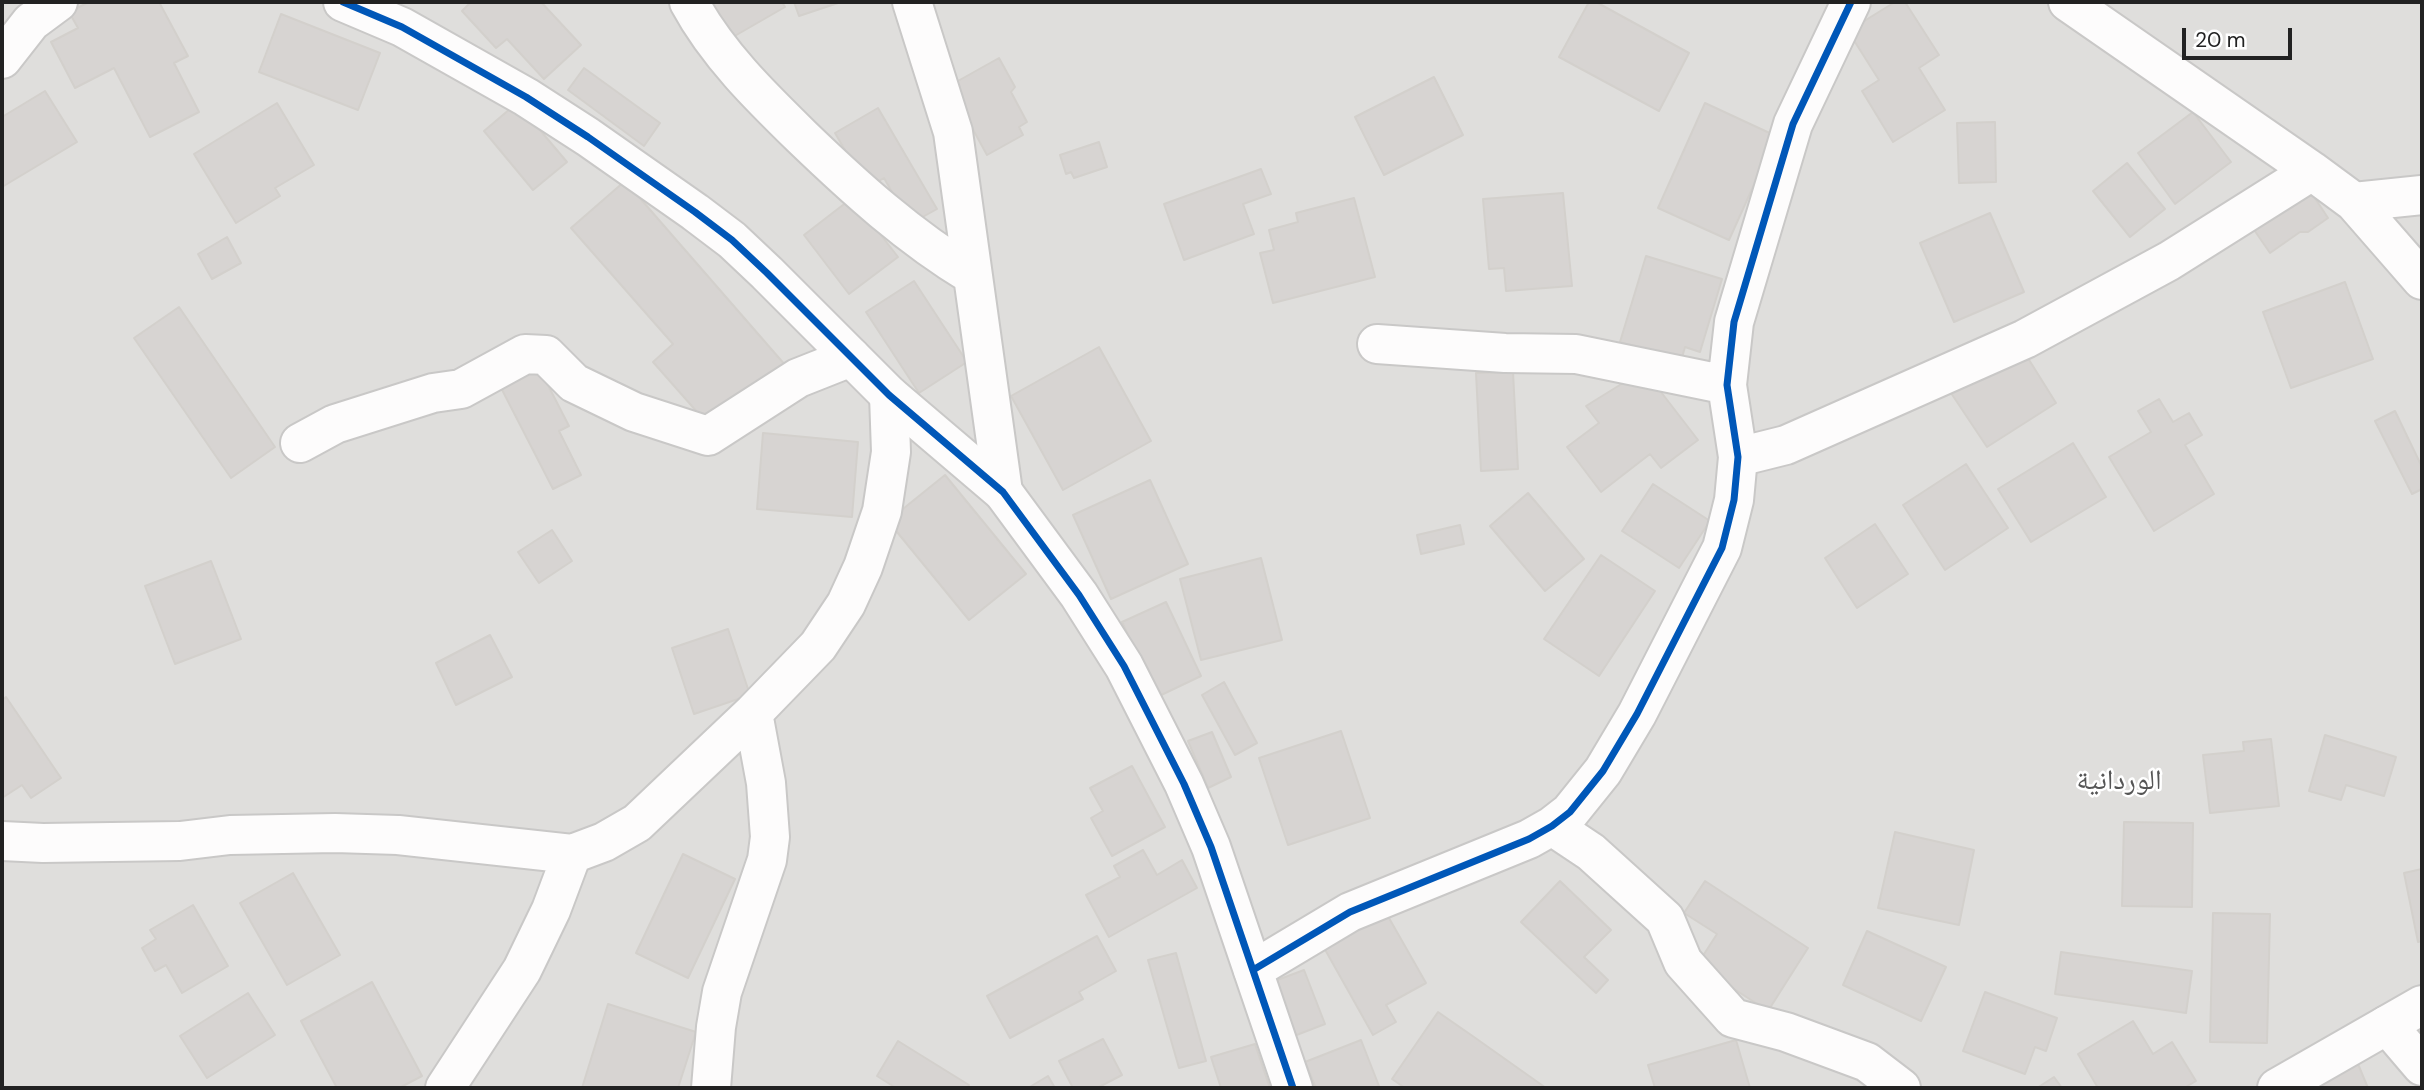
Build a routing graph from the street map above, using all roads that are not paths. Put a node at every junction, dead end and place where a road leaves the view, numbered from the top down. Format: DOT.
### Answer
graph roads {
  1 [pos="58,2"];
  2 [pos="343,2"];
  3 [pos="690,2"];
  4 [pos="912,2"];
  5 [pos="1851,2"];
  6 [pos="2068,2"];
  7 [pos="2,59"];
  8 [pos="2312,171"];
  9 [pos="2422,195"];
  10 [pos="2354,202"];
  11 [pos="972,275"];
  12 [pos="2422,280"];
  13 [pos="1377,344"];
  14 [pos="852,357"];
  15 [pos="1727,385"];
  16 [pos="889,395"];
  17 [pos="300,443"];
  18 [pos="1738,457"];
  19 [pos="1003,492"];
  20 [pos="753,713"];
  21 [pos="1552,826"];
  22 [pos="2,841"];
  23 [pos="572,854"];
  24 [pos="1252,970"];
  25 [pos="2422,1005"];
  26 [pos="2387,1025"];
  27 [pos="2422,1066"];
  28 [pos="446,1088"];
  29 [pos="711,1088"];
  30 [pos="1293,1088"];
  31 [pos="1901,1088"];
  32 [pos="2277,1088"];
  1 -- 7 [label="street"];
  2 -- 14 [label="street"];
  3 -- 11 [label="street"];
  4 -- 11 [label="street"];
  5 -- 15 [label="street"];
  6 -- 8 [label="street"];
  8 -- 10 [label="street"];
  8 -- 18 [label="street"];
  9 -- 10 [label="street"];
  10 -- 12 [label="street"];
  11 -- 19 [label="street"];
  13 -- 15 [label="street"];
  14 -- 16 [label="street"];
  14 -- 17 [label="street"];
  15 -- 18 [label="street"];
  16 -- 19 [label="street"];
  16 -- 20 [label="street"];
  18 -- 21 [label="street"];
  19 -- 24 [label="street"];
  20 -- 23 [label="street"];
  20 -- 29 [label="street"];
  21 -- 24 [label="street"];
  21 -- 31 [label="street"];
  22 -- 23 [label="street"];
  23 -- 28 [label="street"];
  24 -- 30 [label="street"];
  25 -- 26 [label="street"];
  26 -- 27 [label="street"];
  26 -- 32 [label="street"];
}
